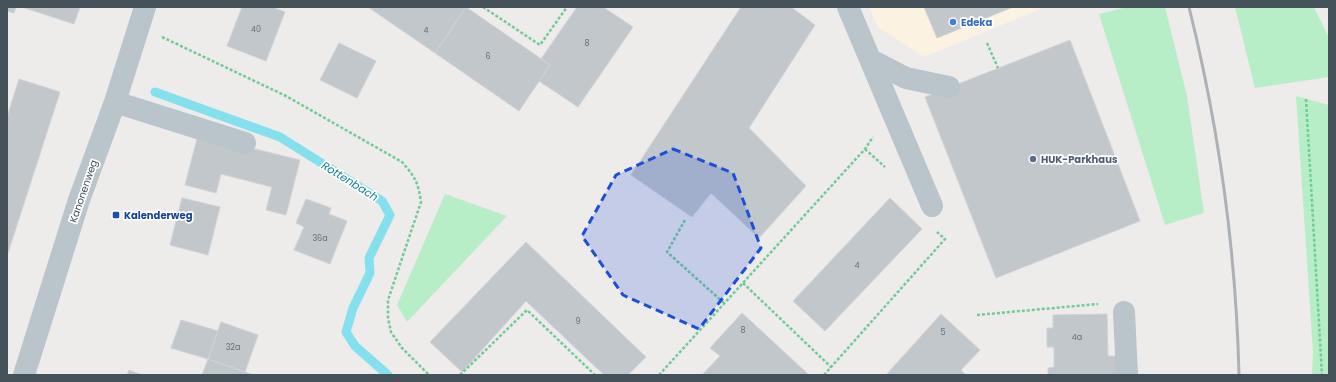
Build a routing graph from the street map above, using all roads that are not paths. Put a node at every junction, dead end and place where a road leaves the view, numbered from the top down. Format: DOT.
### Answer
graph roads {
  1 [pos="848,7"];
  2 [pos="143,17"];
  3 [pos="871,60"];
  4 [pos="949,87"];
  5 [pos="115,102"];
  6 [pos="245,143"];
  7 [pos="932,206"];
  8 [pos="1124,312"];
  9 [pos="24,375"];
  10 [pos="1127,375"];
  1 -- 3 [label="street"];
  2 -- 5 [label="street, Kanonenweg"];
  3 -- 4 [label="street"];
  3 -- 7 [label="street"];
  5 -- 6 [label="street"];
  5 -- 9 [label="street, Kanonenweg"];
  8 -- 10 [label="street"];
}
